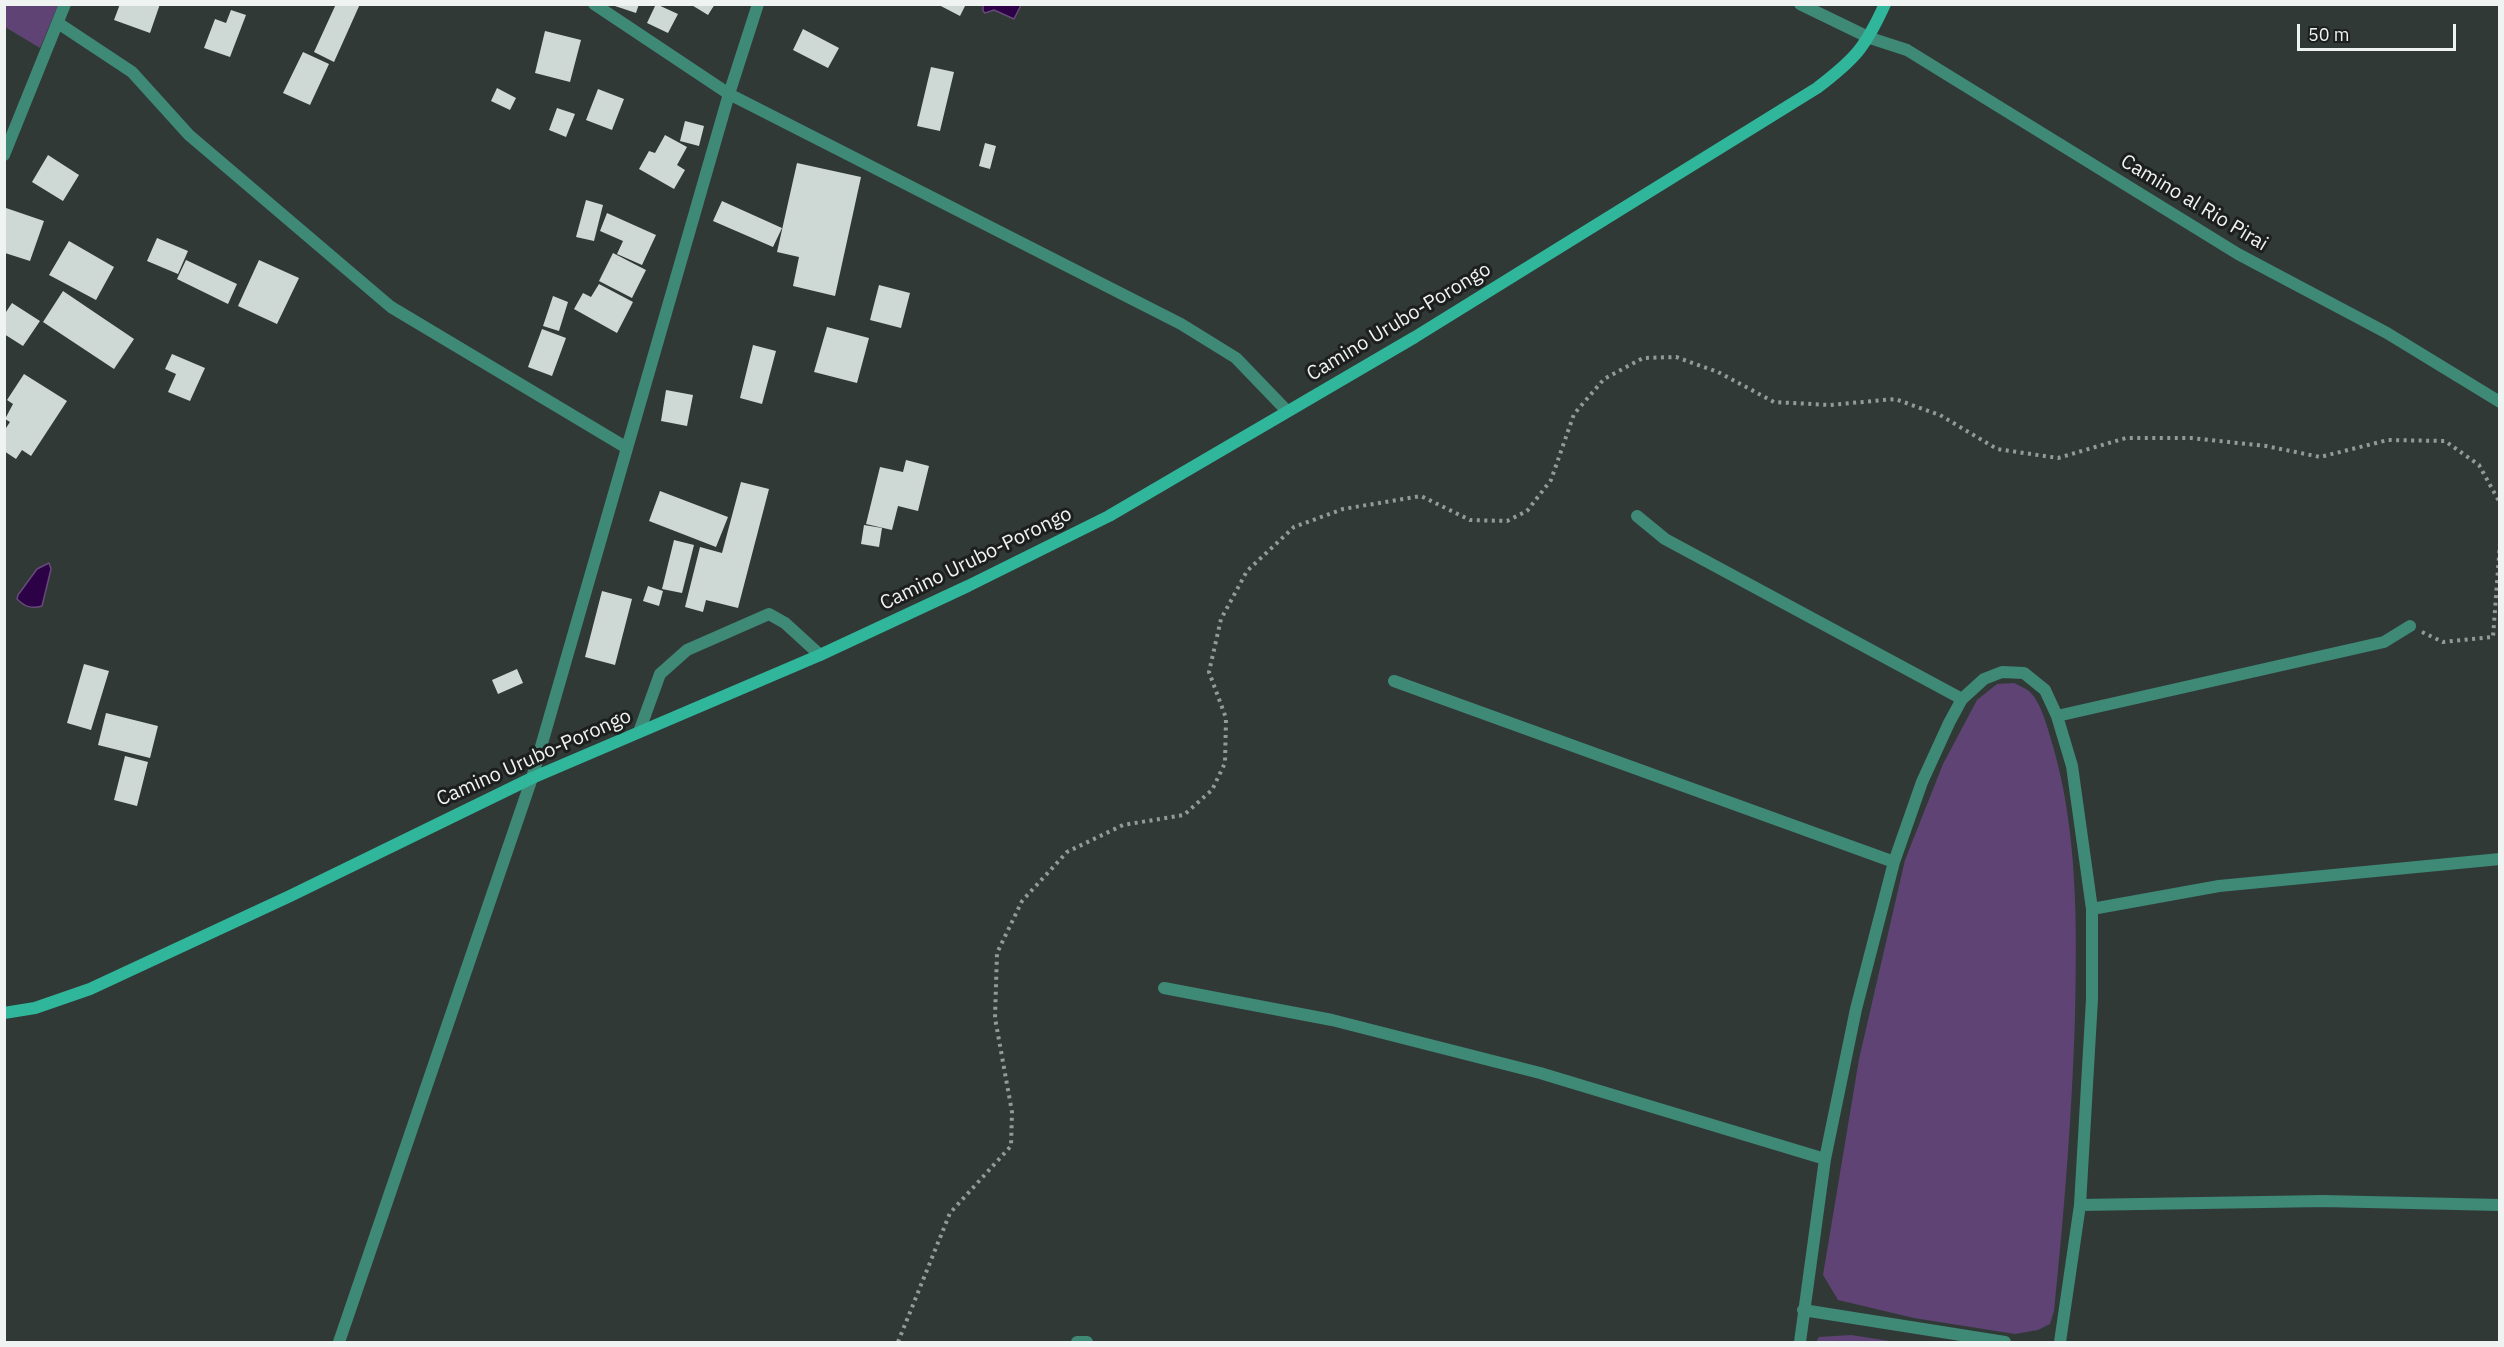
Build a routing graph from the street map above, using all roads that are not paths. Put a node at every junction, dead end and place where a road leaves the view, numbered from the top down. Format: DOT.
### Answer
graph roads {
  1 [pos="65,4"];
  2 [pos="594,4"];
  3 [pos="758,4"];
  4 [pos="1800,4"];
  5 [pos="1885,4"];
  6 [pos="58,23"];
  7 [pos="1869,38"];
  8 [pos="729,94"];
  9 [pos="4,155"];
  10 [pos="2499,402"];
  11 [pos="1287,411"];
  12 [pos="627,448"];
  13 [pos="1637,516"];
  14 [pos="2410,626"];
  15 [pos="820,655"];
  16 [pos="1394,681"];
  17 [pos="1962,699"];
  18 [pos="2057,716"];
  19 [pos="639,732"];
  20 [pos="531,778"];
  21 [pos="2499,859"];
  22 [pos="1894,862"];
  23 [pos="2092,909"];
  24 [pos="1164,988"];
  25 [pos="4,1013"];
  26 [pos="1826,1159"];
  27 [pos="2079,1205"];
  28 [pos="2499,1205"];
  29 [pos="1803,1310"];
  30 [pos="339,1342"];
  31 [pos="1077,1342"];
  32 [pos="1087,1342"];
  33 [pos="1800,1342"];
  34 [pos="2005,1342"];
  35 [pos="2060,1342"];
  1 -- 6 [label="street"];
  2 -- 8 [label="street"];
  3 -- 8 [label="street"];
  4 -- 7 [label="street, Camino al Rio Pirai"];
  5 -- 7 [label="main road, Camino Urubo-Porongo"];
  6 -- 9 [label="street"];
  6 -- 12 [label="street"];
  7 -- 10 [label="street, Camino al Rio Pirai"];
  7 -- 11 [label="main road, Camino Urubo-Porongo"];
  8 -- 11 [label="street"];
  8 -- 12 [label="street"];
  11 -- 15 [label="main road, Camino Urubo-Porongo"];
  12 -- 20 [label="street"];
  13 -- 17 [label="street"];
  14 -- 18 [label="street"];
  15 -- 19 [label="main road, Camino Urubo-Porongo"];
  15 -- 19 [label="street"];
  16 -- 22 [label="street"];
  17 -- 18 [label="street"];
  17 -- 22 [label="street"];
  18 -- 23 [label="street"];
  19 -- 20 [label="main road, Camino Urubo-Porongo"];
  20 -- 25 [label="main road, Camino Urubo-Porongo"];
  20 -- 30 [label="street"];
  21 -- 23 [label="street"];
  22 -- 26 [label="street"];
  23 -- 27 [label="street"];
  24 -- 26 [label="street"];
  26 -- 29 [label="street"];
  27 -- 28 [label="street"];
  27 -- 35 [label="street"];
  29 -- 33 [label="street"];
  29 -- 34 [label="street"];
  31 -- 32 [label="street"];
}
